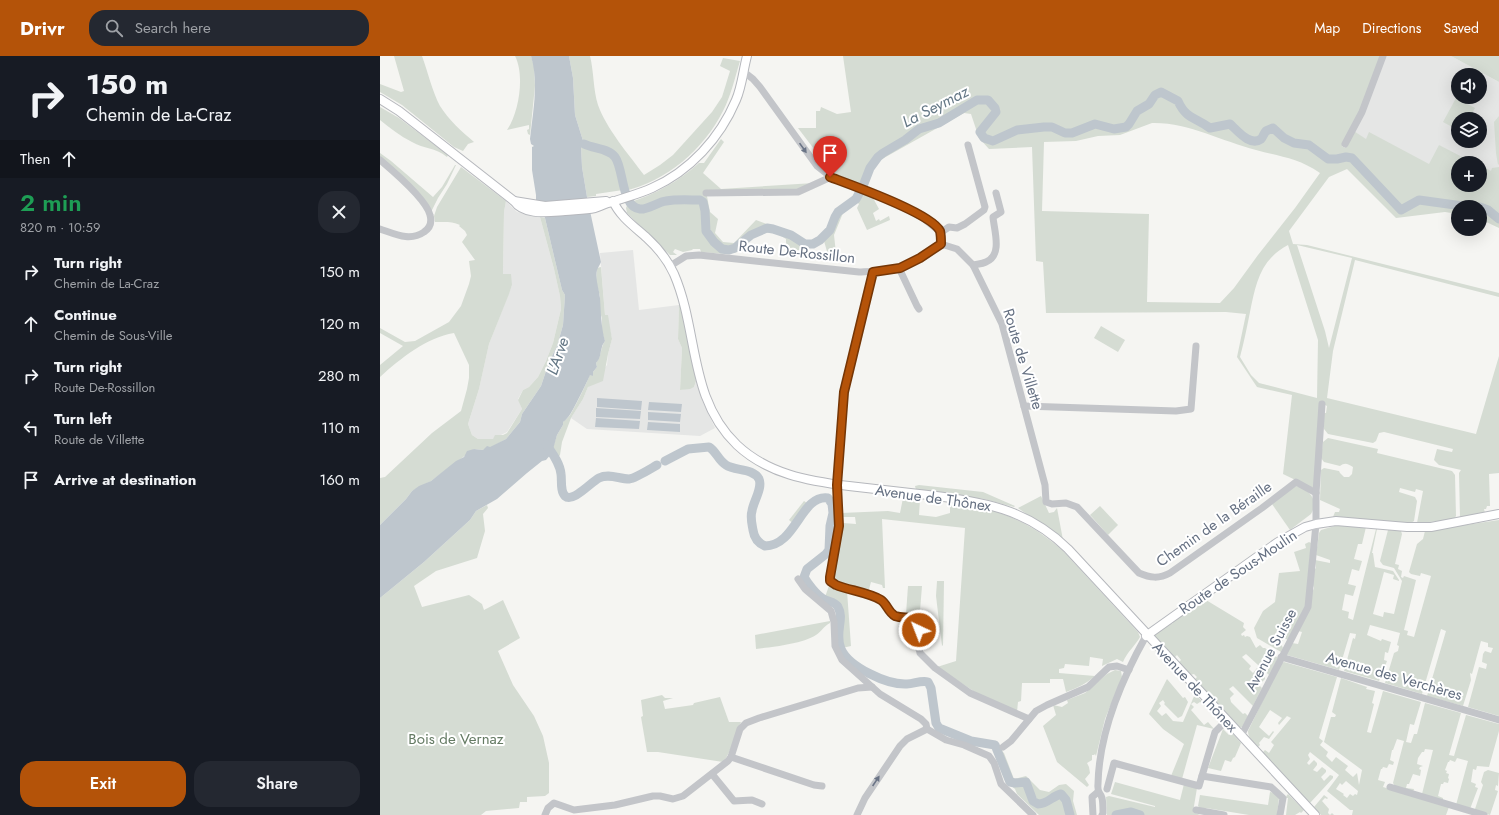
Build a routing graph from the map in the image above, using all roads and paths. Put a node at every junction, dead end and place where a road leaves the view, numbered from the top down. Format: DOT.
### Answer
graph roads {
  1 [pos="747,56"];
  2 [pos="1383,56"];
  3 [pos="744,72"];
  4 [pos="380,99"];
  5 [pos="1345,144"];
  6 [pos="968,145"];
  7 [pos="380,160"];
  8 [pos="830,177"];
  9 [pos="706,193"];
  10 [pos="996,193"];
  11 [pos="615,201"];
  12 [pos="516,202"];
  13 [pos="595,204"];
  14 [pos="380,229"];
  15 [pos="940,232"];
  16 [pos="941,244"];
  17 [pos="973,265"];
  18 [pos="670,266"];
  19 [pos="900,268"];
  20 [pos="873,272"];
  21 [pos="919,309"];
  22 [pos="1196,346"];
  23 [pos="1322,404"];
  24 [pos="1024,406"];
  25 [pos="837,485"];
  26 [pos="1316,493"];
  27 [pos="1077,507"];
  28 [pos="1499,514"];
  29 [pos="1316,524"];
  30 [pos="798,579"];
  31 [pos="1146,636"];
  32 [pos="1281,657"];
  33 [pos="1129,670"];
  34 [pos="872,687"];
  35 [pos="1029,719"];
  36 [pos="1499,720"];
  37 [pos="1226,721"];
  38 [pos="927,729"];
  39 [pos="1240,736"];
  40 [pos="1003,747"];
  41 [pos="731,758"];
  42 [pos="712,774"];
  43 [pos="1202,776"];
  44 [pos="822,786"];
  45 [pos="1390,787"];
  46 [pos="1106,789"];
  47 [pos="1098,792"];
  48 [pos="762,804"];
  49 [pos="1196,810"];
  50 [pos="545,815"];
  51 [pos="858,815"];
  52 [pos="1033,815"];
  53 [pos="1093,815"];
  54 [pos="1102,815"];
  55 [pos="1224,815"];
  56 [pos="1280,815"];
  57 [pos="1315,815"];
  58 [pos="1484,815"];
  1 -- 3 [label="main road"];
  2 -- 5 [label="street"];
  3 -- 8 [label="street, one-way"];
  3 -- 11 [label="main road"];
  4 -- 12 [label="main road"];
  6 -- 15 [label="street"];
  7 -- 14 [label="street"];
  8 -- 9 [label="street"];
  8 -- 15 [label="street"];
  10 -- 17 [label="street"];
  11 -- 13 [label="main road"];
  11 -- 18 [label="main road, Avenue de Thônex"];
  12 -- 13 [label="main road"];
  12 -- 13 [label="main road"];
  15 -- 16 [label="street"];
  16 -- 17 [label="street, Route de Villette"];
  16 -- 19 [label="street, Route De-Rossillon"];
  17 -- 24 [label="street, Route de Villette"];
  18 -- 20 [label="street, Route De-Rossillon"];
  18 -- 25 [label="main road, Avenue de Thônex"];
  19 -- 20 [label="street, Route De-Rossillon"];
  19 -- 21 [label="street"];
  20 -- 25 [label="street"];
  22 -- 24 [label="street"];
  23 -- 26 [label="street, Avenue Suisse"];
  24 -- 27 [label="street, Route de Villette"];
  25 -- 31 [label="main road, Avenue de Thônex"];
  25 -- 35 [label="street"];
  26 -- 27 [label="street, Chemin de la Béraille"];
  26 -- 29 [label="street, Avenue Suisse"];
  28 -- 29 [label="main road, Route de Sous-Moulin"];
  29 -- 31 [label="main road, Route de Sous-Moulin"];
  29 -- 32 [label="street, Avenue Suisse"];
  30 -- 34 [label="street"];
  31 -- 33 [label="street, Route de Sous-Moulin"];
  31 -- 37 [label="main road, Avenue de Thônex"];
  32 -- 36 [label="street, Avenue des Verchères"];
  32 -- 39 [label="street, Avenue Suisse"];
  33 -- 35 [label="street"];
  33 -- 47 [label="street, Route de Sous-Moulin"];
  34 -- 38 [label="street"];
  34 -- 41 [label="street"];
  35 -- 40 [label="street"];
  37 -- 39 [label="main road, Avenue de Thônex"];
  37 -- 43 [label="street"];
  51 -- 38 [label="street, one-way"];
  38 -- 52 [label="street"];
  39 -- 57 [label="main road, Avenue de Thônex"];
  41 -- 42 [label="street"];
  41 -- 44 [label="street"];
  42 -- 48 [label="street"];
  42 -- 50 [label="street"];
  43 -- 46 [label="street"];
  43 -- 56 [label="street"];
  45 -- 58 [label="street"];
  47 -- 53 [label="street, Route de Sous-Moulin"];
  47 -- 54 [label="street, Route de Sous-Moulin"];
  49 -- 55 [label="street"];
}
